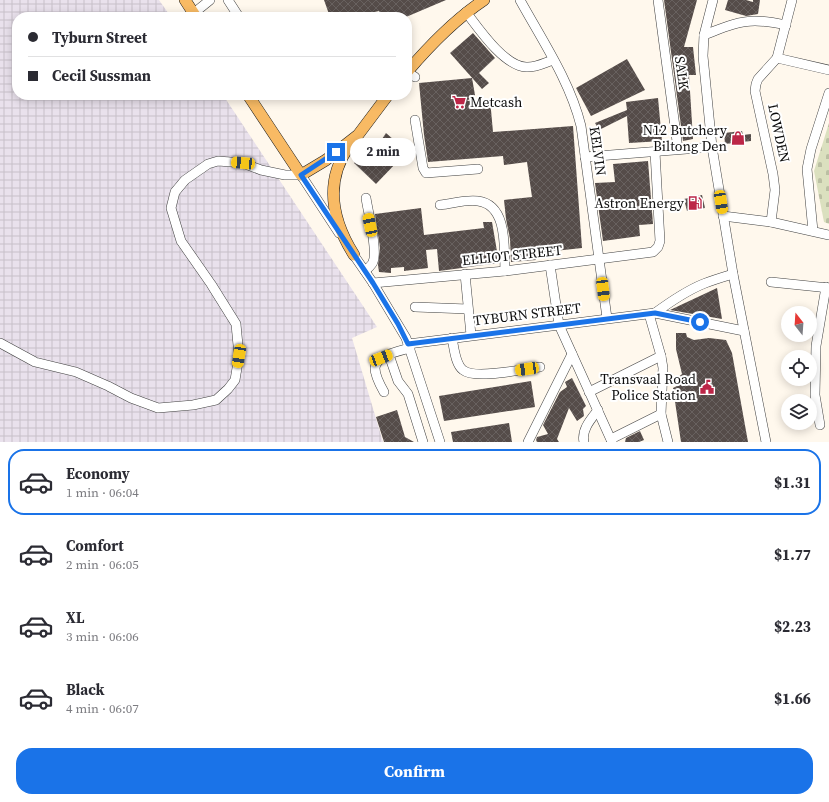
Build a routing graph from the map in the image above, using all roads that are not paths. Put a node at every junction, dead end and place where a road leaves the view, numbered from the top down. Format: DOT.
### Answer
graph roads {
  1 [pos="185,0"];
  2 [pos="210,0"];
  3 [pos="228,0"];
  4 [pos="484,0"];
  5 [pos="520,0"];
  6 [pos="658,0"];
  7 [pos="713,0"];
  8 [pos="792,0"];
  9 [pos="193,12"];
  10 [pos="198,12"];
  11 [pos="236,12"];
  12 [pos="466,12"];
  13 [pos="786,25"];
  14 [pos="704,35"];
  15 [pos="777,58"];
  16 [pos="553,60"];
  17 [pos="829,70"];
  18 [pos="412,71"];
  19 [pos="829,93"];
  20 [pos="251,100"];
  21 [pos="384,100"];
  22 [pos="415,120"];
  23 [pos="358,135"];
  24 [pos="712,147"];
  25 [pos="678,149"];
  26 [pos="655,152"];
  27 [pos="585,157"];
  28 [pos="478,169"];
  29 [pos="301,175"];
  30 [pos="366,198"];
  31 [pos="440,205"];
  32 [pos="723,216"];
  33 [pos="771,222"];
  34 [pos="813,231"];
  35 [pos="829,235"];
  36 [pos="354,255"];
  37 [pos="599,258"];
  38 [pos="550,265"];
  39 [pos="365,271"];
  40 [pos="505,271"];
  41 [pos="465,274"];
  42 [pos="733,274"];
  43 [pos="771,282"];
  44 [pos="373,283"];
  45 [pos="828,287"];
  46 [pos="415,307"];
  47 [pos="468,309"];
  48 [pos="652,313"];
  49 [pos="607,318"];
  50 [pos="559,325"];
  51 [pos="744,331"];
  52 [pos="471,335"];
  53 [pos="452,338"];
  54 [pos="0,343"];
  55 [pos="409,346"];
  56 [pos="572,354"];
  57 [pos="389,355"];
  58 [pos="661,356"];
  59 [pos="540,367"];
  60 [pos="384,392"];
  61 [pos="589,392"];
  62 [pos="598,410"];
  63 [pos="661,414"];
  64 [pos="820,425"];
  65 [pos="612,441"];
  66 [pos="423,442"];
  67 [pos="440,442"];
  68 [pos="528,442"];
  69 [pos="584,442"];
  70 [pos="668,442"];
  71 [pos="766,442"];
  1 -- 9 [label="main road"];
  2 -- 10 [label="street"];
  3 -- 11 [label="street"];
  4 -- 12 [label="main road"];
  5 -- 16 [label="street, KELVIN"];
  6 -- 25 [label="street, SALK"];
  7 -- 14 [label="street"];
  8 -- 13 [label="street"];
  12 -- 16 [label="street"];
  12 -- 18 [label="main road"];
  13 -- 14 [label="street"];
  13 -- 15 [label="street"];
  14 -- 24 [label="street"];
  15 -- 17 [label="street"];
  15 -- 33 [label="street, LOWDEN"];
  16 -- 27 [label="street, KELVIN"];
  19 -- 34 [label="street"];
  20 -- 29 [label="main road"];
  21 -- 23 [label="main road"];
  22 -- 28 [label="street"];
  23 -- 29 [label="main road"];
  23 -- 36 [label="main road"];
  24 -- 25 [label="street"];
  24 -- 32 [label="street"];
  25 -- 26 [label="street"];
  26 -- 27 [label="street"];
  26 -- 37 [label="street, ELLIOT STREET"];
  27 -- 37 [label="street, KELVIN"];
  29 -- 36 [label="street"];
  29 -- 54 [label="street"];
  30 -- 39 [label="street"];
  31 -- 40 [label="street"];
  32 -- 33 [label="street"];
  32 -- 42 [label="street"];
  33 -- 34 [label="street"];
  34 -- 35 [label="street"];
  36 -- 39 [label="street"];
  37 -- 38 [label="street, ELLIOT STREET"];
  37 -- 49 [label="street, KELVIN"];
  38 -- 40 [label="street, ELLIOT STREET"];
  38 -- 50 [label="street"];
  39 -- 44 [label="street"];
  40 -- 41 [label="street, ELLIOT STREET"];
  41 -- 44 [label="street, ELLIOT STREET"];
  41 -- 47 [label="street"];
  42 -- 48 [label="street"];
  42 -- 51 [label="street"];
  43 -- 45 [label="street"];
  44 -- 55 [label="street"];
  45 -- 64 [label="street"];
  46 -- 47 [label="street"];
  47 -- 52 [label="street"];
  48 -- 49 [label="street, TYBURN STREET"];
  48 -- 51 [label="street, TYBURN STREET"];
  48 -- 58 [label="street"];
  49 -- 50 [label="street, TYBURN STREET"];
  50 -- 52 [label="street, TYBURN STREET"];
  50 -- 56 [label="street"];
  51 -- 71 [label="street"];
  52 -- 53 [label="street, TYBURN STREET"];
  53 -- 55 [label="street, TYBURN STREET"];
  53 -- 59 [label="street"];
  55 -- 57 [label="street, TYBURN STREET"];
  55 -- 67 [label="street"];
  56 -- 61 [label="street"];
  56 -- 68 [label="street"];
  57 -- 60 [label="street"];
  57 -- 66 [label="street"];
  58 -- 61 [label="street"];
  58 -- 63 [label="street"];
  61 -- 62 [label="street"];
  62 -- 65 [label="street"];
  62 -- 69 [label="street"];
  63 -- 65 [label="street"];
  63 -- 70 [label="street"];
}
